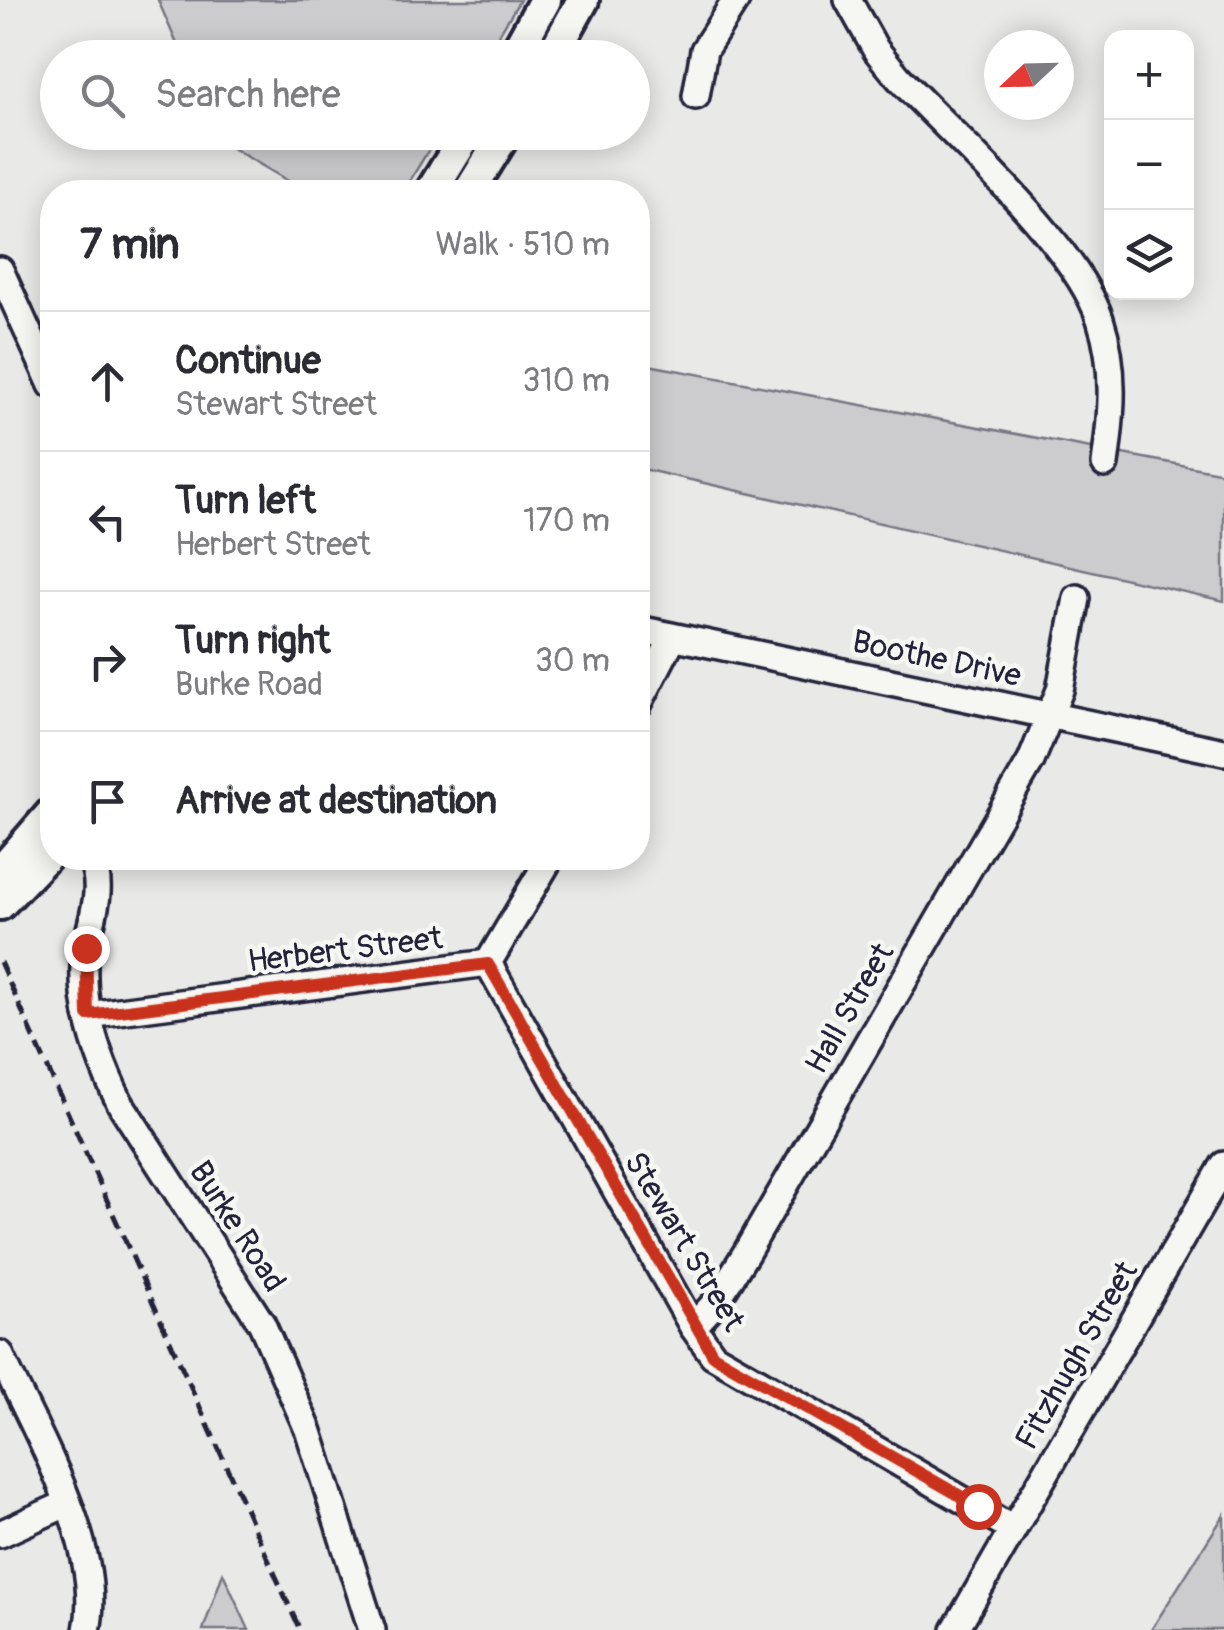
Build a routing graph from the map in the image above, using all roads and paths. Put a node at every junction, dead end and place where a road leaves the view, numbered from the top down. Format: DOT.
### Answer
graph roads {
  1 [pos="545,0"];
  2 [pos="583,0"];
  3 [pos="736,0"];
  4 [pos="848,0"];
  5 [pos="522,40"];
  6 [pos="560,40"];
  7 [pos="696,96"];
  8 [pos="457,150"];
  9 [pos="495,150"];
  10 [pos="439,180"];
  11 [pos="476,180"];
  12 [pos="0,270"];
  13 [pos="40,358"];
  14 [pos="1106,464"];
  15 [pos="1077,598"];
  16 [pos="650,632"];
  17 [pos="672,638"];
  18 [pos="650,681"];
  19 [pos="1051,715"];
  20 [pos="1224,752"];
  21 [pos="40,831"];
  22 [pos="40,858"];
  23 [pos="95,870"];
  24 [pos="543,870"];
  25 [pos="8,880"];
  26 [pos="488,964"];
  27 [pos="88,1015"];
  28 [pos="1224,1165"];
  29 [pos="692,1327"];
  30 [pos="0,1354"];
  31 [pos="66,1504"];
  32 [pos="1013,1530"];
  33 [pos="0,1534"];
  34 [pos="87,1630"];
  35 [pos="372,1630"];
  36 [pos="955,1630"];
  1 -- 5 [label="main road"];
  2 -- 6 [label="main road"];
  3 -- 7 [label="street"];
  4 -- 14 [label="street"];
  8 -- 10 [label="main road"];
  9 -- 11 [label="main road"];
  12 -- 13 [label="street"];
  15 -- 19 [label="street, Hall Street"];
  16 -- 17 [label="street, Boothe Drive"];
  17 -- 18 [label="street"];
  17 -- 19 [label="street, Boothe Drive"];
  19 -- 20 [label="street, Boothe Drive"];
  19 -- 29 [label="street, Hall Street"];
  21 -- 25 [label="main road"];
  22 -- 25 [label="main road"];
  23 -- 27 [label="street, Burke Road"];
  24 -- 26 [label="street, Herbert Street"];
  26 -- 27 [label="street, Herbert Street"];
  26 -- 29 [label="street, Stewart Street"];
  27 -- 35 [label="street, Burke Road"];
  28 -- 32 [label="street, Fitzhugh Street"];
  29 -- 32 [label="street, Stewart Street"];
  30 -- 31 [label="street"];
  31 -- 33 [label="street"];
  31 -- 34 [label="street"];
  32 -- 36 [label="street, Fitzhugh Street"];
}
